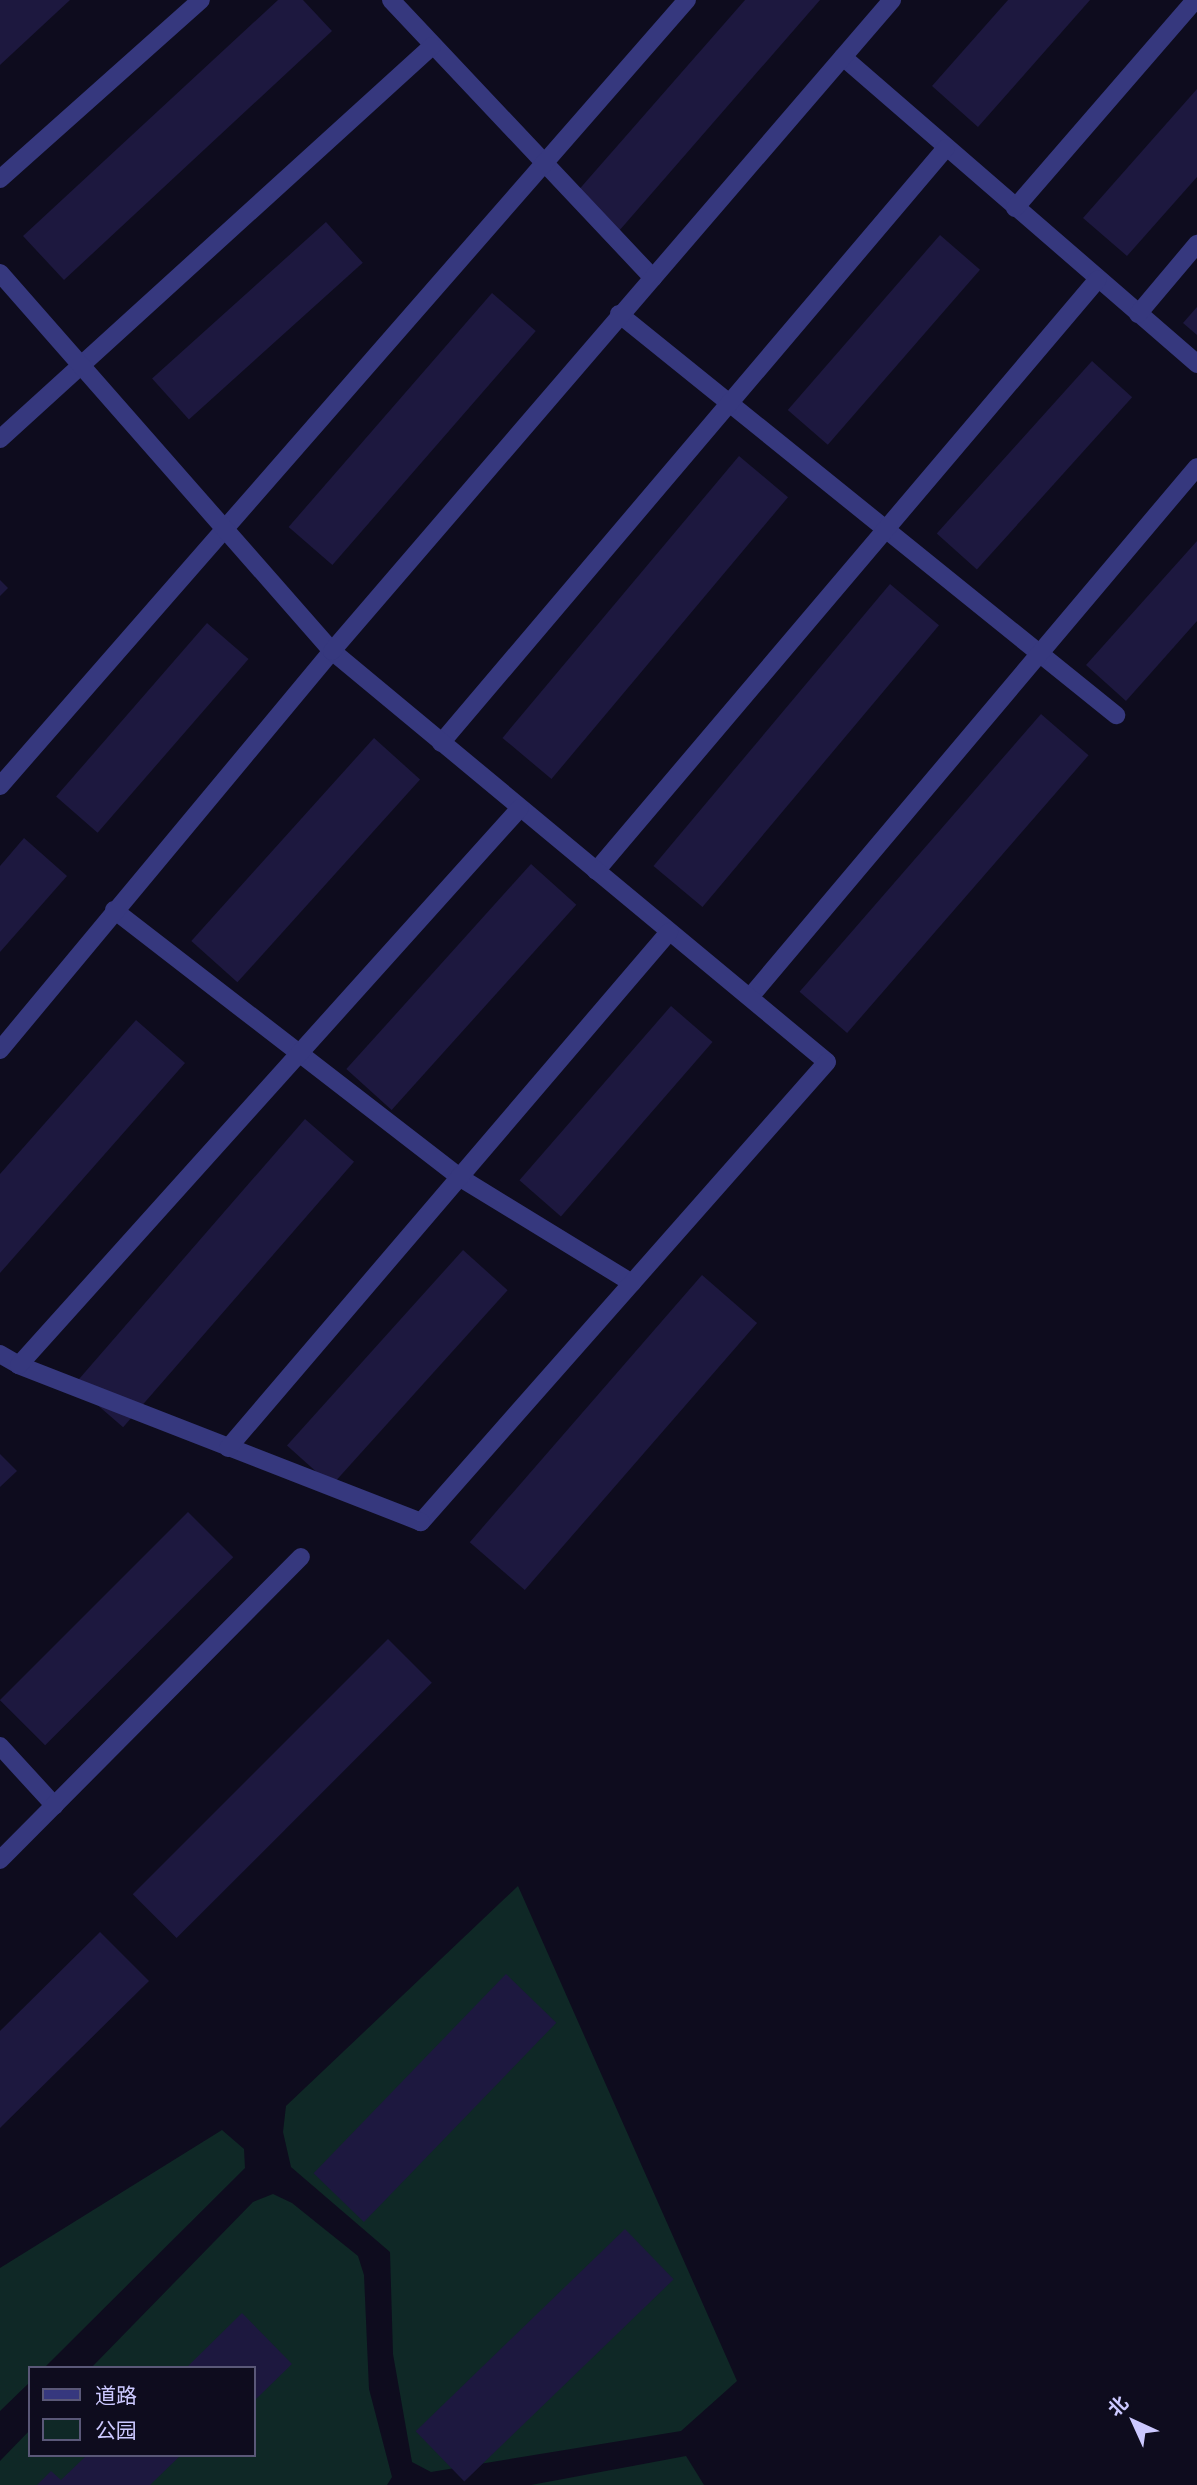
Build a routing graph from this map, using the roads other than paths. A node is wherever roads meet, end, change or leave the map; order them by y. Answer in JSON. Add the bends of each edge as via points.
{"nodes":[{"id":1,"x":201,"y":0,"type":"edge"},
{"id":2,"x":391,"y":0,"type":"edge"},
{"id":3,"x":687,"y":0,"type":"edge"},
{"id":4,"x":892,"y":0,"type":"edge"},
{"id":5,"x":1195,"y":0,"type":"edge"},
{"id":6,"x":432,"y":46,"type":"junction"},
{"id":7,"x":843,"y":57,"type":"junction"},
{"id":8,"x":946,"y":148,"type":"junction"},
{"id":9,"x":545,"y":165,"type":"junction"},
{"id":10,"x":0,"y":179,"type":"edge"},
{"id":11,"x":1015,"y":208,"type":"junction"},
{"id":12,"x":1197,"y":244,"type":"edge"},
{"id":13,"x":0,"y":273,"type":"edge"},
{"id":14,"x":653,"y":278,"type":"junction"},
{"id":15,"x":1098,"y":279,"type":"junction"},
{"id":16,"x":619,"y":314,"type":"junction"},
{"id":17,"x":1138,"y":314,"type":"junction"},
{"id":18,"x":1197,"y":364,"type":"edge"},
{"id":19,"x":81,"y":367,"type":"junction"},
{"id":20,"x":730,"y":401,"type":"junction"},
{"id":21,"x":0,"y":439,"type":"edge"},
{"id":22,"x":1197,"y":467,"type":"edge"},
{"id":23,"x":225,"y":527,"type":"junction"},
{"id":24,"x":887,"y":528,"type":"junction"},
{"id":25,"x":332,"y":651,"type":"junction"},
{"id":26,"x":1040,"y":653,"type":"junction"},
{"id":27,"x":1116,"y":715,"type":"dead end"},
{"id":28,"x":441,"y":743,"type":"junction"},
{"id":29,"x":0,"y":786,"type":"edge"},
{"id":30,"x":520,"y":808,"type":"junction"},
{"id":31,"x":596,"y":871,"type":"junction"},
{"id":32,"x":114,"y":910,"type":"junction"},
{"id":33,"x":669,"y":932,"type":"junction"},
{"id":34,"x":750,"y":997,"type":"junction"},
{"id":35,"x":0,"y":1050,"type":"edge"},
{"id":36,"x":300,"y":1058,"type":"junction"},
{"id":37,"x":460,"y":1177,"type":"junction"},
{"id":38,"x":632,"y":1283,"type":"junction"},
{"id":39,"x":0,"y":1354,"type":"edge"},
{"id":40,"x":19,"y":1365,"type":"junction"},
{"id":41,"x":228,"y":1448,"type":"junction"},
{"id":42,"x":301,"y":1557,"type":"dead end"},
{"id":43,"x":0,"y":1746,"type":"edge"},
{"id":44,"x":55,"y":1806,"type":"junction"},
{"id":45,"x":0,"y":1860,"type":"edge"}],
"edges":[{"from":1,"to":10,"type":"street"},
{"from":2,"to":6,"type":"street"},
{"from":3,"to":9,"type":"street"},
{"from":4,"to":7,"type":"street"},
{"from":5,"to":11,"type":"street"},
{"from":6,"to":9,"type":"street"},
{"from":6,"to":19,"type":"street"},
{"from":7,"to":8,"type":"street"},
{"from":7,"to":14,"type":"street"},
{"from":8,"to":11,"type":"street"},
{"from":8,"to":20,"type":"street"},
{"from":9,"to":14,"type":"street"},
{"from":9,"to":23,"type":"street"},
{"from":11,"to":15,"type":"street"},
{"from":12,"to":17,"type":"street"},
{"from":13,"to":19,"type":"street"},
{"from":14,"to":16,"type":"street"},
{"from":15,"to":17,"type":"street"},
{"from":15,"to":24,"type":"street"},
{"from":16,"to":20,"type":"street"},
{"from":16,"to":25,"type":"street"},
{"from":17,"to":18,"type":"street"},
{"from":19,"to":21,"type":"street"},
{"from":19,"to":23,"type":"street"},
{"from":20,"to":24,"type":"street"},
{"from":20,"to":28,"type":"street"},
{"from":22,"to":26,"type":"street"},
{"from":23,"to":25,"type":"street"},
{"from":23,"to":29,"type":"street"},
{"from":24,"to":26,"type":"street"},
{"from":24,"to":31,"type":"street"},
{"from":25,"to":28,"type":"street"},
{"from":25,"to":32,"type":"street"},
{"from":26,"to":27,"type":"street"},
{"from":26,"to":34,"type":"street"},
{"from":28,"to":30,"type":"street"},
{"from":30,"to":31,"type":"street"},
{"from":30,"to":36,"type":"street"},
{"from":31,"to":33,"type":"street"},
{"from":32,"to":35,"type":"street"},
{"from":32,"to":36,"type":"street"},
{"from":33,"to":34,"type":"street"},
{"from":33,"to":37,"type":"street"},
{"from":34,"to":38,"type":"street","via":[[827,1062]]},
{"from":36,"to":37,"type":"street"},
{"from":36,"to":40,"type":"street"},
{"from":37,"to":38,"type":"street"},
{"from":37,"to":41,"type":"street"},
{"from":38,"to":41,"type":"street","via":[[421,1522]]},
{"from":39,"to":40,"type":"street"},
{"from":40,"to":41,"type":"street"},
{"from":42,"to":44,"type":"street"},
{"from":43,"to":44,"type":"street"},
{"from":44,"to":45,"type":"street"}]}
